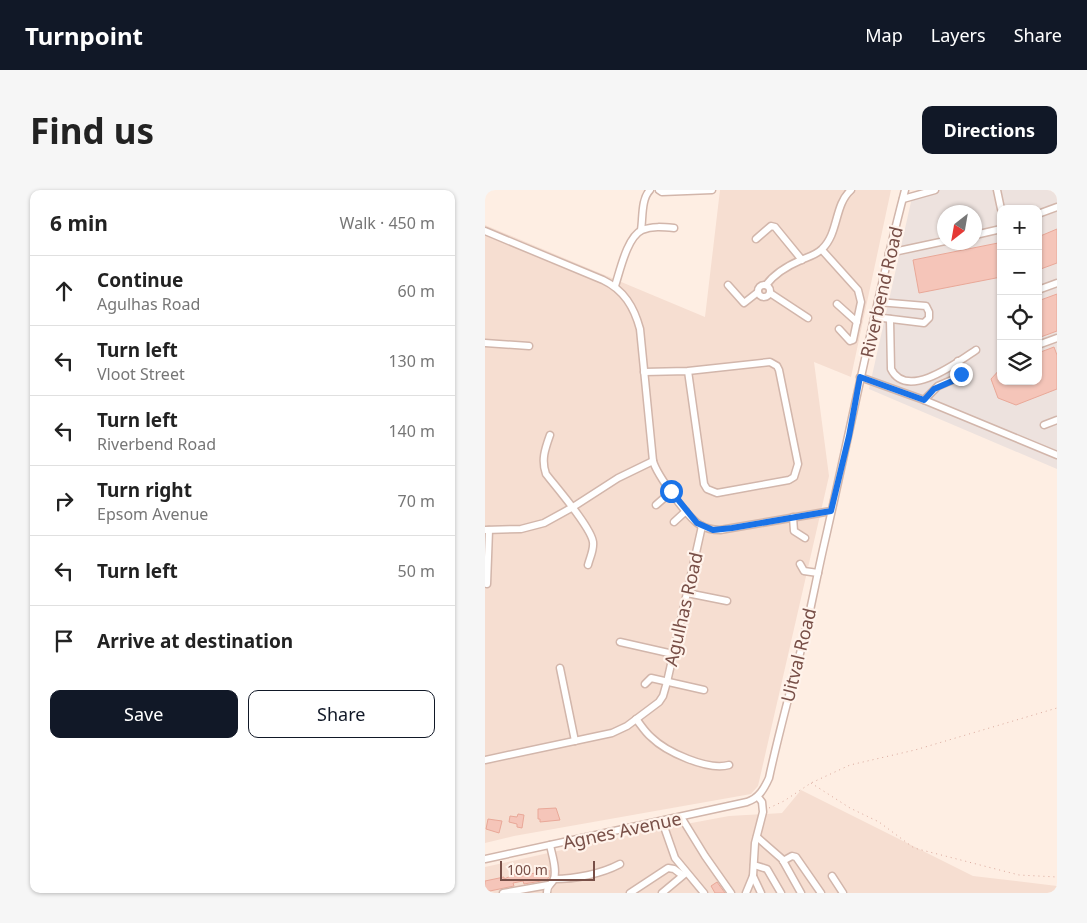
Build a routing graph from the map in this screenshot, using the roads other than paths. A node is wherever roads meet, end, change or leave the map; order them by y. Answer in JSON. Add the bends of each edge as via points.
{"nodes":[{"id":1,"x":649,"y":190,"type":"edge"},
{"id":2,"x":659,"y":190,"type":"edge"},
{"id":3,"x":712,"y":190,"type":"edge"},
{"id":4,"x":851,"y":190,"type":"edge"},
{"id":5,"x":903,"y":190,"type":"edge"},
{"id":6,"x":935,"y":190,"type":"edge"},
{"id":7,"x":997,"y":190,"type":"edge"},
{"id":8,"x":903,"y":199,"type":"junction"},
{"id":9,"x":1000,"y":205,"type":"edge"},
{"id":10,"x":1057,"y":206,"type":"edge"},
{"id":11,"x":1042,"y":212,"type":"edge"},
{"id":12,"x":674,"y":228,"type":"dead end"},
{"id":13,"x":641,"y":230,"type":"junction"},
{"id":14,"x":997,"y":230,"type":"edge"},
{"id":15,"x":485,"y":231,"type":"edge"},
{"id":16,"x":982,"y":233,"type":"edge"},
{"id":17,"x":756,"y":239,"type":"dead end"},
{"id":18,"x":937,"y":243,"type":"edge"},
{"id":19,"x":822,"y":250,"type":"junction"},
{"id":20,"x":889,"y":253,"type":"junction"},
{"id":21,"x":802,"y":260,"type":"junction"},
{"id":22,"x":1057,"y":282,"type":"edge"},
{"id":23,"x":728,"y":285,"type":"dead end"},
{"id":24,"x":766,"y":285,"type":"junction"},
{"id":25,"x":615,"y":286,"type":"junction"},
{"id":26,"x":1042,"y":288,"type":"edge"},
{"id":27,"x":758,"y":292,"type":"junction"},
{"id":28,"x":771,"y":293,"type":"junction"},
{"id":29,"x":878,"y":302,"type":"junction"},
{"id":30,"x":837,"y":304,"type":"dead end"},
{"id":31,"x":875,"y":317,"type":"junction"},
{"id":32,"x":808,"y":318,"type":"dead end"},
{"id":33,"x":890,"y":319,"type":"junction"},
{"id":34,"x":857,"y":322,"type":"junction"},
{"id":35,"x":839,"y":329,"type":"dead end"},
{"id":36,"x":1057,"y":338,"type":"edge"},
{"id":37,"x":485,"y":343,"type":"edge"},
{"id":38,"x":1042,"y":344,"type":"edge"},
{"id":39,"x":529,"y":346,"type":"dead end"},
{"id":40,"x":976,"y":350,"type":"dead end"},
{"id":41,"x":958,"y":361,"type":"junction"},
{"id":42,"x":644,"y":372,"type":"junction"},
{"id":43,"x":688,"y":372,"type":"junction"},
{"id":44,"x":860,"y":377,"type":"junction"},
{"id":45,"x":924,"y":400,"type":"junction"},
{"id":46,"x":1057,"y":420,"type":"edge"},
{"id":47,"x":1045,"y":425,"type":"dead end"},
{"id":48,"x":550,"y":436,"type":"dead end"},
{"id":49,"x":1057,"y":455,"type":"edge"},
{"id":50,"x":653,"y":462,"type":"junction"},
{"id":51,"x":671,"y":491,"type":"junction"},
{"id":52,"x":656,"y":505,"type":"dead end"},
{"id":53,"x":573,"y":507,"type":"junction"},
{"id":54,"x":686,"y":511,"type":"junction"},
{"id":55,"x":831,"y":511,"type":"junction"},
{"id":56,"x":793,"y":517,"type":"junction"},
{"id":57,"x":673,"y":522,"type":"dead end"},
{"id":58,"x":702,"y":526,"type":"junction"},
{"id":59,"x":487,"y":530,"type":"edge"},
{"id":60,"x":805,"y":538,"type":"dead end"},
{"id":61,"x":800,"y":564,"type":"dead end"},
{"id":62,"x":588,"y":565,"type":"dead end"},
{"id":63,"x":818,"y":573,"type":"junction"},
{"id":64,"x":487,"y":584,"type":"dead end"},
{"id":65,"x":687,"y":593,"type":"junction"},
{"id":66,"x":727,"y":600,"type":"dead end"},
{"id":67,"x":620,"y":642,"type":"dead end"},
{"id":68,"x":673,"y":654,"type":"junction"},
{"id":69,"x":559,"y":668,"type":"dead end"},
{"id":70,"x":667,"y":682,"type":"junction"},
{"id":71,"x":645,"y":684,"type":"dead end"},
{"id":72,"x":704,"y":690,"type":"dead end"},
{"id":73,"x":636,"y":719,"type":"junction"},
{"id":74,"x":575,"y":741,"type":"junction"},
{"id":75,"x":485,"y":760,"type":"edge"},
{"id":76,"x":729,"y":765,"type":"dead end"},
{"id":77,"x":758,"y":797,"type":"junction"},
{"id":78,"x":681,"y":817,"type":"junction"},
{"id":79,"x":662,"y":821,"type":"junction"},
{"id":80,"x":757,"y":837,"type":"junction"},
{"id":81,"x":549,"y":845,"type":"junction"},
{"id":82,"x":485,"y":859,"type":"edge"},
{"id":83,"x":783,"y":861,"type":"junction"},
{"id":84,"x":620,"y":864,"type":"dead end"},
{"id":85,"x":754,"y":865,"type":"junction"},
{"id":86,"x":684,"y":874,"type":"junction"},
{"id":87,"x":753,"y":876,"type":"junction"},
{"id":88,"x":832,"y":876,"type":"dead end"},
{"id":89,"x":554,"y":879,"type":"junction"},
{"id":90,"x":548,"y":885,"type":"junction"},
{"id":91,"x":699,"y":892,"type":"edge"},
{"id":92,"x":503,"y":893,"type":"edge"},
{"id":93,"x":547,"y":893,"type":"edge"},
{"id":94,"x":630,"y":893,"type":"edge"},
{"id":95,"x":662,"y":893,"type":"edge"},
{"id":96,"x":731,"y":893,"type":"edge"},
{"id":97,"x":746,"y":893,"type":"edge"},
{"id":98,"x":761,"y":893,"type":"edge"},
{"id":99,"x":781,"y":893,"type":"edge"},
{"id":100,"x":801,"y":893,"type":"edge"},
{"id":101,"x":821,"y":893,"type":"edge"},
{"id":102,"x":843,"y":893,"type":"edge"}],
"edges":[{"from":1,"to":13,"type":"street","via":[[644,200]]},
{"from":2,"to":3,"type":"street"},
{"from":4,"to":19,"type":"street","via":[[843,199],[834,231]]},
{"from":5,"to":8,"type":"street","name":"Riverbend Road"},
{"from":6,"to":8,"type":"street"},
{"from":7,"to":9,"type":"street"},
{"from":8,"to":20,"type":"street","name":"Riverbend Road"},
{"from":10,"to":11,"type":"street"},
{"from":12,"to":13,"type":"street"},
{"from":13,"to":25,"type":"street","via":[[630,243]]},
{"from":14,"to":16,"type":"street"},
{"from":15,"to":25,"type":"street"},
{"from":17,"to":21,"type":"street","via":[[771,226],[775,227]]},
{"from":18,"to":20,"type":"street"},
{"from":19,"to":21,"type":"street"},
{"from":19,"to":34,"type":"street","via":[[858,290],[861,302]]},
{"from":20,"to":29,"type":"street","name":"Riverbend Road"},
{"from":21,"to":24,"type":"street","via":[[775,275]]},
{"from":22,"to":26,"type":"street"},
{"from":23,"to":27,"type":"street","via":[[744,302]]},
{"from":24,"to":27,"type":"street","via":[[761,286]]},
{"from":24,"to":28,"type":"street"},
{"from":25,"to":42,"type":"street","via":[[637,317]]},
{"from":27,"to":28,"type":"street","via":[[763,298]]},
{"from":28,"to":32,"type":"street"},
{"from":29,"to":31,"type":"street","name":"Riverbend Road"},
{"from":29,"to":33,"type":"street","via":[[926,306],[929,312],[928,320],[923,323]]},
{"from":30,"to":34,"type":"street"},
{"from":31,"to":33,"type":"street"},
{"from":31,"to":44,"type":"street","name":"Riverbend Road"},
{"from":33,"to":41,"type":"street","via":[[891,368],[898,376],[909,381],[921,380],[939,374]]},
{"from":34,"to":35,"type":"street","via":[[854,338],[850,341]]},
{"from":36,"to":38,"type":"street"},
{"from":37,"to":39,"type":"street"},
{"from":40,"to":41,"type":"street"},
{"from":41,"to":45,"type":"street","via":[[959,377],[934,389]]},
{"from":42,"to":43,"type":"street"},
{"from":42,"to":50,"type":"street"},
{"from":43,"to":43,"type":"street","via":[[770,362],[777,366],[797,464],[794,477],[717,493],[707,489],[703,484]]},
{"from":44,"to":45,"type":"street"},
{"from":44,"to":55,"type":"street","name":"Riverbend Road"},
{"from":45,"to":49,"type":"street"},
{"from":46,"to":47,"type":"street"},
{"from":48,"to":53,"type":"street","via":[[543,468]]},
{"from":50,"to":51,"type":"street"},
{"from":50,"to":53,"type":"street","via":[[635,468]]},
{"from":51,"to":52,"type":"street"},
{"from":51,"to":54,"type":"street"},
{"from":53,"to":59,"type":"street","via":[[538,526]]},
{"from":53,"to":62,"type":"street","via":[[592,537],[593,549]]},
{"from":54,"to":57,"type":"street"},
{"from":54,"to":58,"type":"street"},
{"from":55,"to":56,"type":"street"},
{"from":55,"to":63,"type":"street","name":"Uitval Road"},
{"from":56,"to":58,"type":"street","via":[[720,530]]},
{"from":56,"to":60,"type":"street","via":[[794,531]]},
{"from":58,"to":65,"type":"street","name":"Agulhas Road"},
{"from":59,"to":64,"type":"street"},
{"from":61,"to":63,"type":"street","via":[[804,571]]},
{"from":63,"to":77,"type":"street","name":"Uitval Road","via":[[769,778]]},
{"from":65,"to":66,"type":"street"},
{"from":65,"to":68,"type":"street","name":"Agulhas Road"},
{"from":67,"to":68,"type":"street"},
{"from":68,"to":70,"type":"street","name":"Agulhas Road"},
{"from":69,"to":74,"type":"street"},
{"from":70,"to":71,"type":"street","via":[[651,678]]},
{"from":70,"to":72,"type":"street"},
{"from":70,"to":73,"type":"street","name":"Agulhas Road","via":[[659,702]]},
{"from":73,"to":74,"type":"street","name":"Agulhas Road","via":[[617,731]]},
{"from":73,"to":76,"type":"street","via":[[651,738],[670,750],[710,766]]},
{"from":74,"to":75,"type":"street","name":"Agulhas Road"},
{"from":77,"to":78,"type":"street","name":"Agnes Avenue"},
{"from":77,"to":80,"type":"street","via":[[763,812]]},
{"from":78,"to":79,"type":"street","name":"Agnes Avenue"},
{"from":78,"to":96,"type":"street"},
{"from":79,"to":81,"type":"street","name":"Agnes Avenue"},
{"from":79,"to":86,"type":"street"},
{"from":80,"to":83,"type":"street"},
{"from":80,"to":85,"type":"street"},
{"from":81,"to":82,"type":"street","name":"Agnes Avenue"},
{"from":81,"to":89,"type":"street"},
{"from":83,"to":100,"type":"street"},
{"from":83,"to":101,"type":"street","via":[[796,857]]},
{"from":84,"to":89,"type":"street","via":[[577,877]]},
{"from":85,"to":87,"type":"street"},
{"from":85,"to":99,"type":"street","via":[[767,869]]},
{"from":86,"to":91,"type":"street"},
{"from":86,"to":94,"type":"street","via":[[668,868]]},
{"from":86,"to":95,"type":"street"},
{"from":87,"to":97,"type":"street"},
{"from":87,"to":98,"type":"street"},
{"from":88,"to":102,"type":"street"},
{"from":89,"to":90,"type":"street"},
{"from":90,"to":92,"type":"street"},
{"from":90,"to":93,"type":"street"}]}
